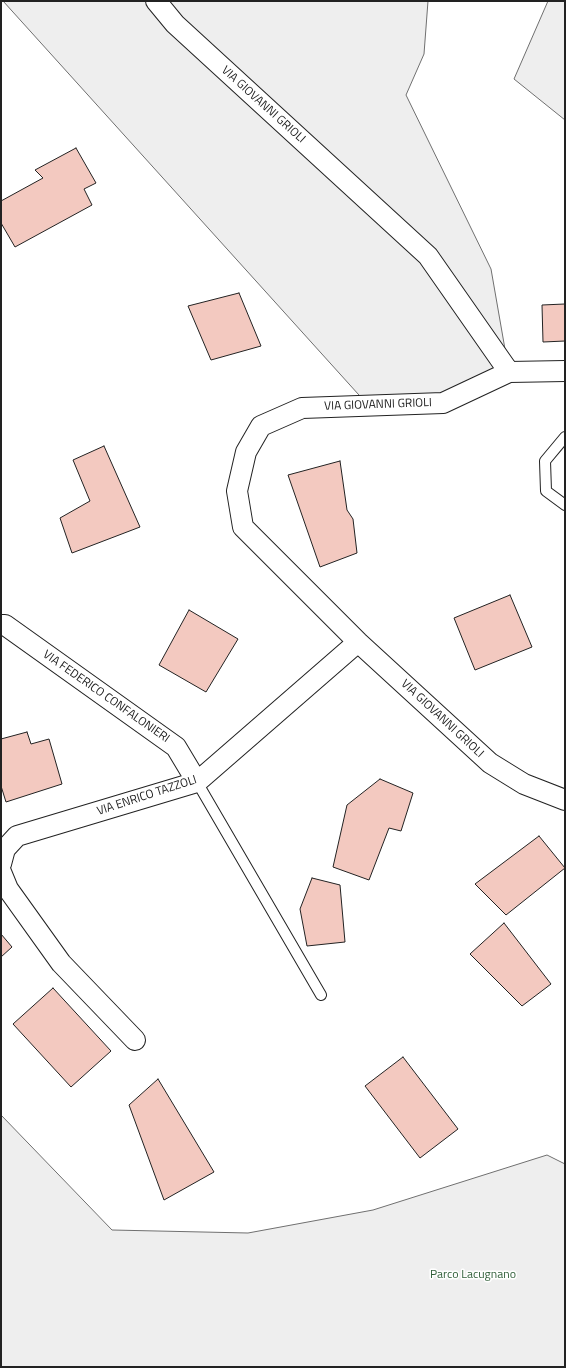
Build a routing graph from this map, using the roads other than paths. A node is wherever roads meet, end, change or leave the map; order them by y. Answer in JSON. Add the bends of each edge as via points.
{"nodes":[{"id":1,"x":156,"y":1,"type":"edge"},
{"id":2,"x":509,"y":372,"type":"junction"},
{"id":3,"x":564,"y":375,"type":"edge"},
{"id":4,"x":565,"y":437,"type":"edge"},
{"id":5,"x":565,"y":505,"type":"edge"},
{"id":6,"x":2,"y":625,"type":"edge"},
{"id":7,"x":358,"y":642,"type":"junction"},
{"id":8,"x":197,"y":782,"type":"junction"},
{"id":9,"x":565,"y":800,"type":"edge"},
{"id":10,"x":1,"y":864,"type":"edge"},
{"id":11,"x":1,"y":872,"type":"edge"},
{"id":12,"x":321,"y":996,"type":"dead end"},
{"id":13,"x":135,"y":1040,"type":"dead end"}],
"edges":[{"from":1,"to":2,"type":"street","name":"VIA GIOVANNI GRIOLI","via":[[175,24],[428,256]]},
{"from":2,"to":3,"type":"street"},
{"from":2,"to":7,"type":"street","name":"VIA GIOVANNI GRIOLI","via":[[443,403],[302,408],[261,426],[246,452],[237,491],[243,527]]},
{"from":4,"to":5,"type":"lane","via":[[545,461],[546,491]]},
{"from":6,"to":8,"type":"street","name":"VIA FEDERICO CONFALONIERI","via":[[176,747]]},
{"from":7,"to":8,"type":"street","name":"VIA ENRICO TAZZOLI"},
{"from":7,"to":9,"type":"street","name":"VIA GIOVANNI GRIOLI","via":[[490,763],[524,784]]},
{"from":8,"to":10,"type":"street","name":"VIA ENRICO TAZZOLI","via":[[17,836],[4,849]]},
{"from":8,"to":12,"type":"lane"},
{"from":11,"to":13,"type":"street","via":[[8,889],[61,963]]}]}
